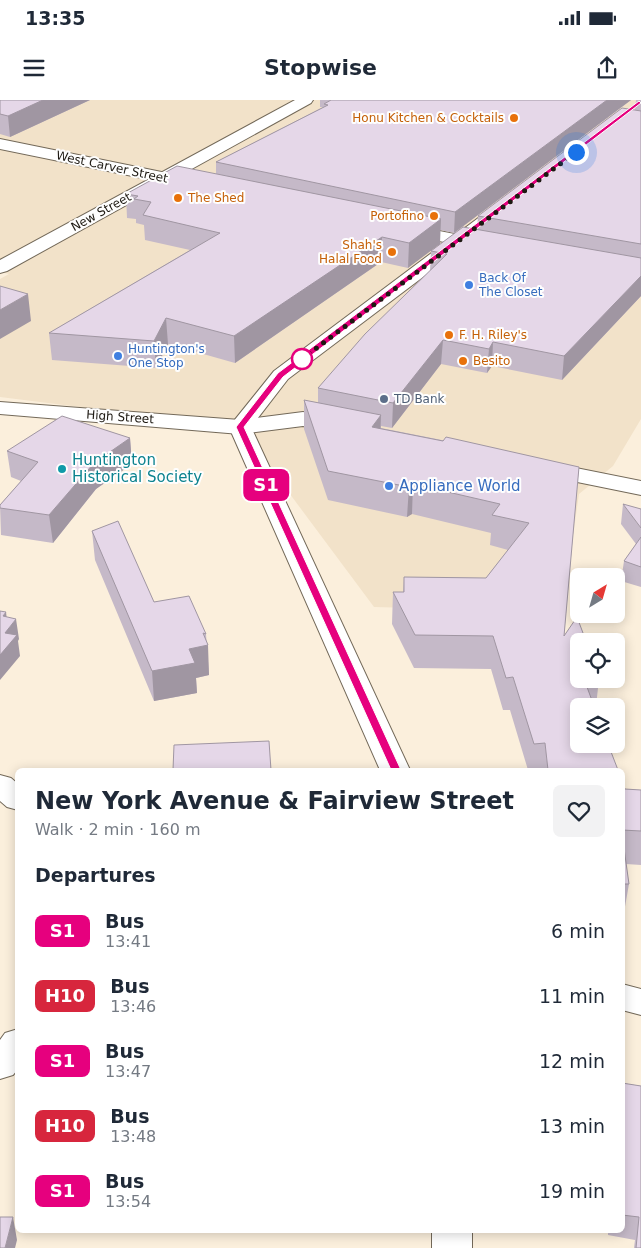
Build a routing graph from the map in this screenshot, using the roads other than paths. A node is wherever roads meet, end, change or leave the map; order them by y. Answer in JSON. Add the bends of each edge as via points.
{"nodes":[{"id":1,"x":306,"y":100,"type":"edge"},
{"id":2,"x":0,"y":144,"type":"edge"},
{"id":3,"x":164,"y":178,"type":"junction"},
{"id":4,"x":203,"y":186,"type":"edge"},
{"id":5,"x":523,"y":193,"type":"edge"},
{"id":6,"x":392,"y":226,"type":"edge"},
{"id":7,"x":459,"y":241,"type":"junction"},
{"id":8,"x":498,"y":248,"type":"edge"},
{"id":9,"x":0,"y":267,"type":"edge"},
{"id":10,"x":0,"y":408,"type":"edge"},
{"id":11,"x":240,"y":427,"type":"junction"},
{"id":12,"x":364,"y":431,"type":"edge"},
{"id":13,"x":519,"y":463,"type":"edge"},
{"id":14,"x":641,"y":488,"type":"edge"},
{"id":15,"x":394,"y":768,"type":"edge"},
{"id":16,"x":0,"y":785,"type":"edge"},
{"id":17,"x":15,"y":798,"type":"edge"},
{"id":18,"x":625,"y":997,"type":"edge"},
{"id":19,"x":641,"y":1002,"type":"edge"},
{"id":20,"x":15,"y":1047,"type":"edge"},
{"id":21,"x":0,"y":1065,"type":"edge"},
{"id":22,"x":452,"y":1233,"type":"edge"},
{"id":23,"x":452,"y":1248,"type":"edge"}],
"edges":[{"from":1,"to":3,"type":"street","name":"New Street"},
{"from":2,"to":3,"type":"street","name":"West Carver Street"},
{"from":3,"to":4,"type":"street","name":"West Carver Street"},
{"from":3,"to":9,"type":"street","name":"New Street"},
{"from":5,"to":7,"type":"street"},
{"from":6,"to":7,"type":"street"},
{"from":7,"to":8,"type":"street"},
{"from":7,"to":11,"type":"street","via":[[281,375]]},
{"from":10,"to":11,"type":"street","name":"High Street"},
{"from":11,"to":12,"type":"street","name":"High Street","via":[[303,419]]},
{"from":11,"to":15,"type":"street"},
{"from":13,"to":14,"type":"street"},
{"from":16,"to":17,"type":"street"},
{"from":18,"to":19,"type":"street"},
{"from":20,"to":21,"type":"street"},
{"from":22,"to":23,"type":"street"}]}
